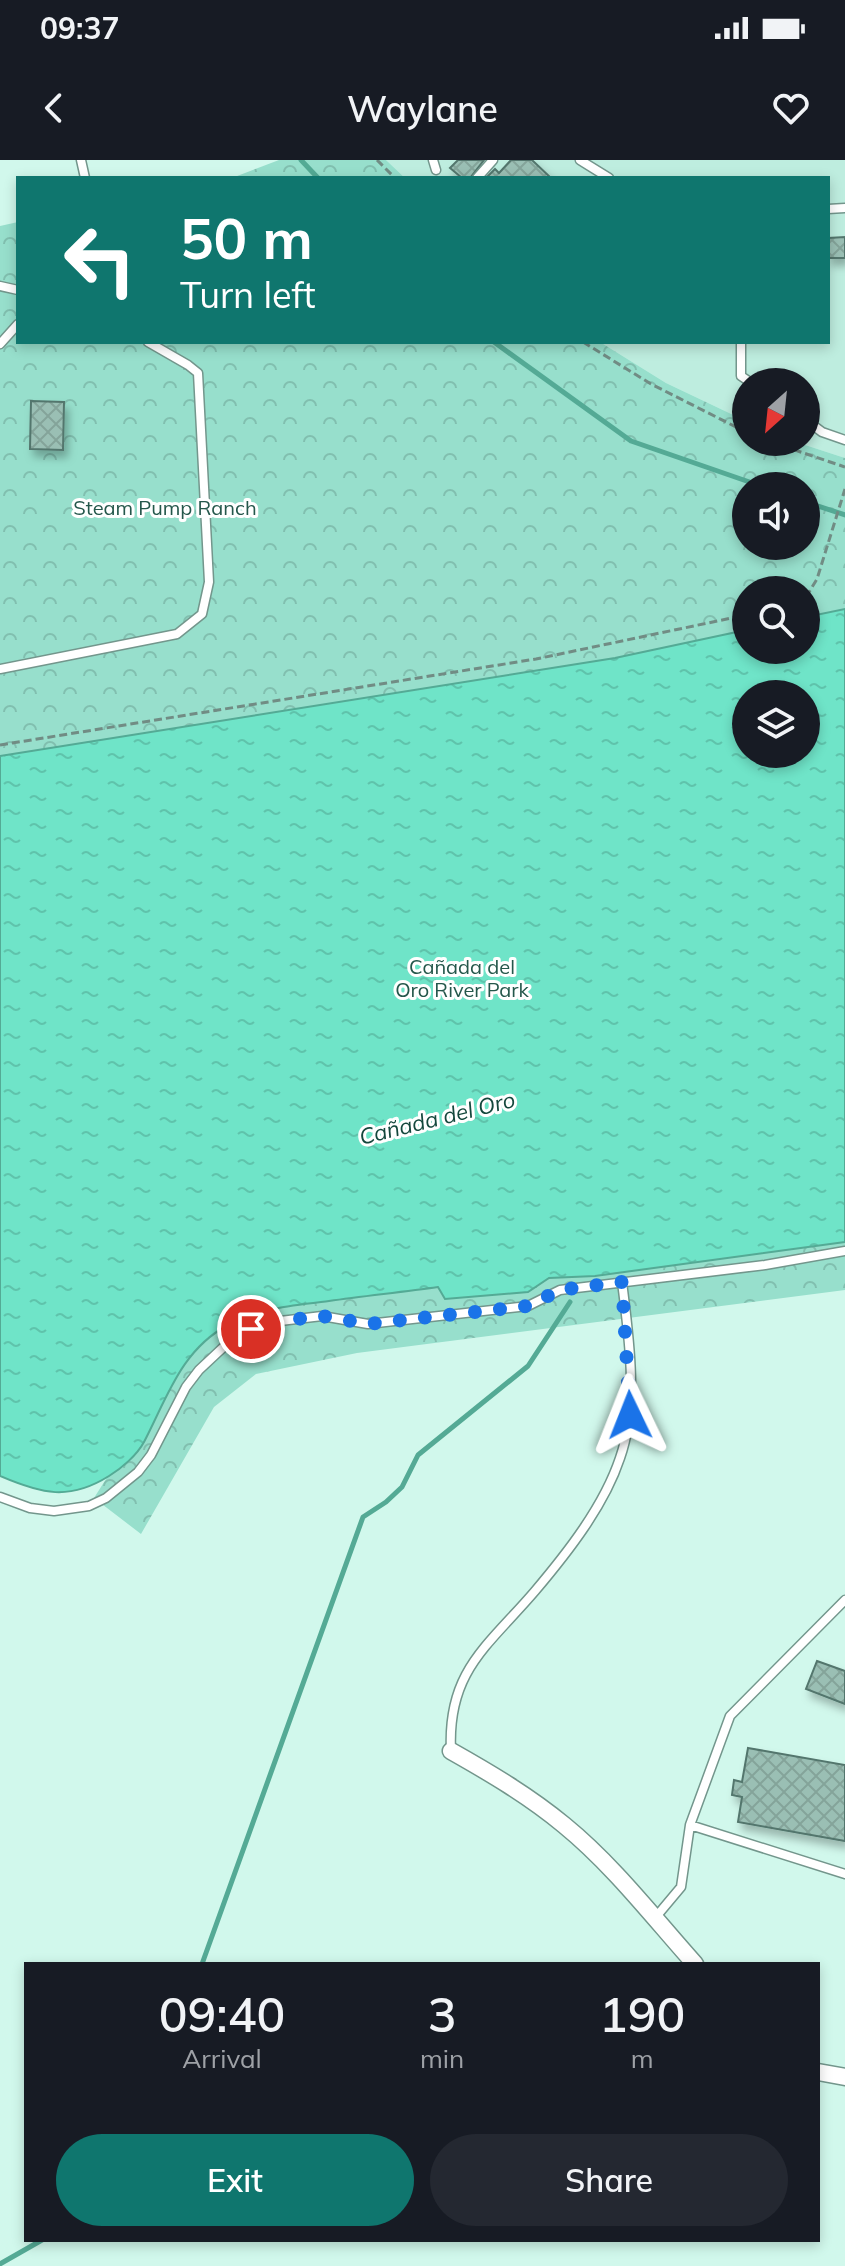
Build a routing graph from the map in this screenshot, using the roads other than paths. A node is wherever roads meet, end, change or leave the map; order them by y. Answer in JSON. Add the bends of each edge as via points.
{"nodes":[{"id":1,"x":433,"y":160,"type":"edge"},
{"id":2,"x":493,"y":160,"type":"edge"},
{"id":3,"x":580,"y":160,"type":"edge"},
{"id":4,"x":436,"y":170,"type":"dead end"},
{"id":5,"x":479,"y":176,"type":"edge"},
{"id":6,"x":606,"y":176,"type":"edge"},
{"id":7,"x":16,"y":326,"type":"edge"},
{"id":8,"x":0,"y":344,"type":"edge"},
{"id":9,"x":151,"y":344,"type":"edge"},
{"id":10,"x":741,"y":344,"type":"edge"},
{"id":11,"x":741,"y":368,"type":"edge"},
{"id":12,"x":820,"y":430,"type":"edge"},
{"id":13,"x":845,"y":440,"type":"edge"},
{"id":14,"x":0,"y":669,"type":"edge"},
{"id":15,"x":845,"y":1251,"type":"edge"},
{"id":16,"x":622,"y":1282,"type":"junction"},
{"id":17,"x":0,"y":1497,"type":"edge"},
{"id":18,"x":845,"y":1600,"type":"edge"},
{"id":19,"x":451,"y":1751,"type":"joint"},
{"id":20,"x":690,"y":1825,"type":"junction"},
{"id":21,"x":845,"y":1874,"type":"edge"},
{"id":22,"x":655,"y":1918,"type":"junction"},
{"id":23,"x":693,"y":1962,"type":"edge"},
{"id":24,"x":820,"y":2072,"type":"edge"},
{"id":25,"x":845,"y":2077,"type":"edge"}],
"edges":[{"from":1,"to":4,"type":"lane"},
{"from":2,"to":5,"type":"lane"},
{"from":3,"to":6,"type":"lane"},
{"from":7,"to":8,"type":"lane"},
{"from":9,"to":14,"type":"lane","via":[[198,373],[209,582],[202,614],[177,634]]},
{"from":10,"to":11,"type":"lane"},
{"from":12,"to":13,"type":"lane"},
{"from":15,"to":16,"type":"lane"},
{"from":16,"to":17,"type":"lane","via":[[560,1290],[528,1306],[368,1324],[322,1316],[251,1329],[199,1370],[151,1455],[106,1498],[54,1511]]},
{"from":16,"to":19,"type":"lane","via":[[630,1415],[620,1458],[596,1509],[537,1589],[472,1661],[457,1692]]},
{"from":18,"to":20,"type":"lane","via":[[730,1716]]},
{"from":19,"to":22,"type":"street","via":[[566,1827]]},
{"from":20,"to":21,"type":"lane"},
{"from":20,"to":22,"type":"lane","via":[[681,1887]]},
{"from":22,"to":23,"type":"street"},
{"from":24,"to":25,"type":"street"}]}
